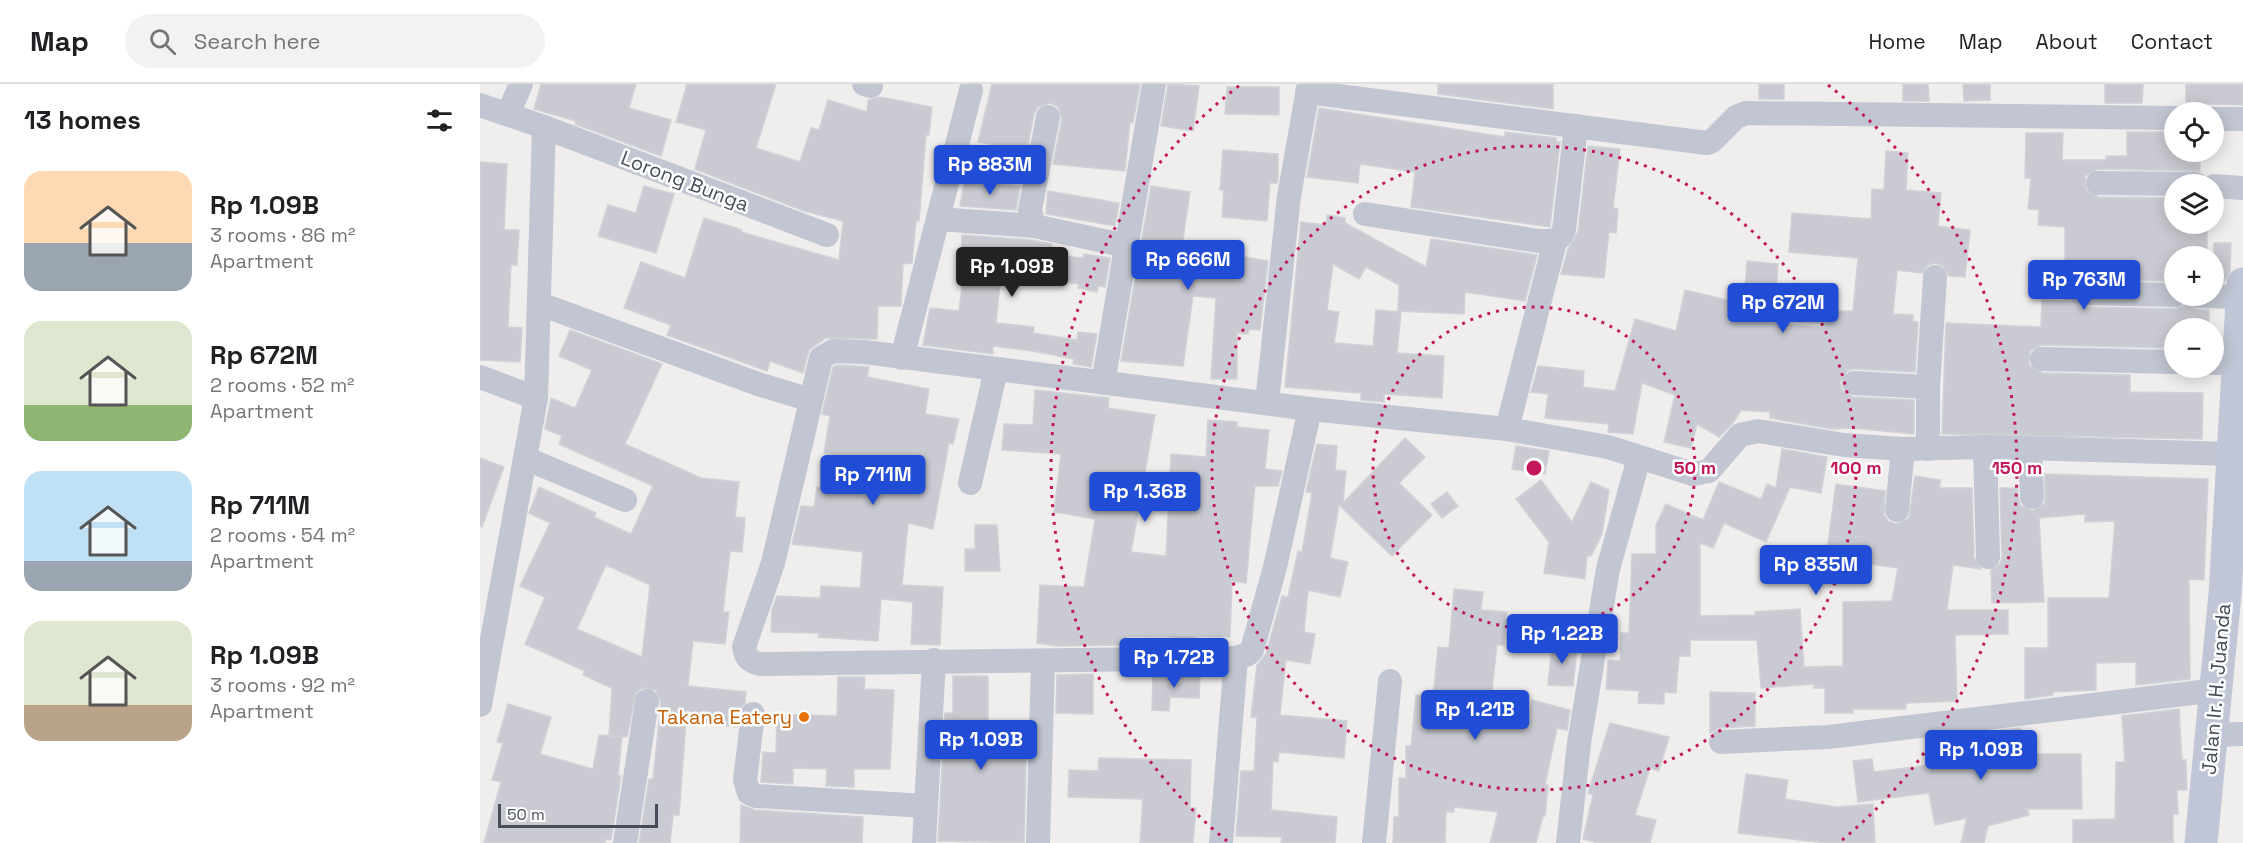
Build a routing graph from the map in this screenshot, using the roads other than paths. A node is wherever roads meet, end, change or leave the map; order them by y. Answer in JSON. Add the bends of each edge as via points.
{"nodes":[{"id":1,"x":521,"y":84,"type":"edge"},
{"id":2,"x":1154,"y":84,"type":"edge"},
{"id":3,"x":1308,"y":88,"type":"edge"},
{"id":4,"x":971,"y":90,"type":"dead end"},
{"id":5,"x":480,"y":105,"type":"edge"},
{"id":6,"x":508,"y":114,"type":"junction"},
{"id":7,"x":1048,"y":117,"type":"dead end"},
{"id":8,"x":2164,"y":118,"type":"edge"},
{"id":9,"x":2224,"y":119,"type":"edge"},
{"id":10,"x":2243,"y":119,"type":"edge"},
{"id":11,"x":1575,"y":126,"type":"junction"},
{"id":12,"x":544,"y":127,"type":"junction"},
{"id":13,"x":2164,"y":182,"type":"edge"},
{"id":14,"x":2098,"y":183,"type":"dead end"},
{"id":15,"x":2224,"y":187,"type":"edge"},
{"id":16,"x":2243,"y":188,"type":"edge"},
{"id":17,"x":1365,"y":214,"type":"dead end"},
{"id":18,"x":938,"y":219,"type":"junction"},
{"id":19,"x":1034,"y":226,"type":"junction"},
{"id":20,"x":827,"y":235,"type":"dead end"},
{"id":21,"x":1555,"y":241,"type":"junction"},
{"id":22,"x":1127,"y":246,"type":"junction"},
{"id":23,"x":1935,"y":277,"type":"dead end"},
{"id":24,"x":2242,"y":290,"type":"edge"},
{"id":25,"x":2080,"y":293,"type":"dead end"},
{"id":26,"x":2224,"y":293,"type":"edge"},
{"id":27,"x":2164,"y":295,"type":"edge"},
{"id":28,"x":540,"y":304,"type":"junction"},
{"id":29,"x":2234,"y":352,"type":"edge"},
{"id":30,"x":902,"y":358,"type":"junction"},
{"id":31,"x":2042,"y":360,"type":"dead end"},
{"id":32,"x":2164,"y":362,"type":"edge"},
{"id":33,"x":996,"y":370,"type":"junction"},
{"id":34,"x":480,"y":377,"type":"edge"},
{"id":35,"x":1103,"y":383,"type":"junction"},
{"id":36,"x":1854,"y":383,"type":"dead end"},
{"id":37,"x":1928,"y":387,"type":"junction"},
{"id":38,"x":536,"y":398,"type":"junction"},
{"id":39,"x":811,"y":400,"type":"junction"},
{"id":40,"x":1267,"y":403,"type":"junction"},
{"id":41,"x":1310,"y":409,"type":"junction"},
{"id":42,"x":1507,"y":429,"type":"junction"},
{"id":43,"x":2237,"y":434,"type":"edge"},
{"id":44,"x":1985,"y":447,"type":"junction"},
{"id":45,"x":2030,"y":448,"type":"junction"},
{"id":46,"x":1903,"y":450,"type":"junction"},
{"id":47,"x":1928,"y":450,"type":"junction"},
{"id":48,"x":1639,"y":458,"type":"junction"},
{"id":49,"x":527,"y":459,"type":"junction"},
{"id":50,"x":970,"y":483,"type":"dead end"},
{"id":51,"x":2032,"y":497,"type":"dead end"},
{"id":52,"x":625,"y":500,"type":"dead end"},
{"id":53,"x":1897,"y":510,"type":"dead end"},
{"id":54,"x":1988,"y":556,"type":"dead end"},
{"id":55,"x":2234,"y":592,"type":"edge"},
{"id":56,"x":1236,"y":658,"type":"junction"},
{"id":57,"x":934,"y":660,"type":"junction"},
{"id":58,"x":1042,"y":661,"type":"junction"},
{"id":59,"x":1390,"y":681,"type":"dead end"},
{"id":60,"x":2217,"y":690,"type":"junction"},
{"id":61,"x":647,"y":701,"type":"dead end"},
{"id":62,"x":480,"y":705,"type":"edge"},
{"id":63,"x":753,"y":714,"type":"dead end"},
{"id":64,"x":2228,"y":734,"type":"edge"},
{"id":65,"x":1721,"y":741,"type":"dead end"},
{"id":66,"x":926,"y":806,"type":"junction"},
{"id":67,"x":625,"y":843,"type":"edge"},
{"id":68,"x":924,"y":843,"type":"edge"},
{"id":69,"x":1038,"y":843,"type":"edge"},
{"id":70,"x":1221,"y":843,"type":"edge"},
{"id":71,"x":1374,"y":843,"type":"edge"},
{"id":72,"x":1568,"y":843,"type":"edge"},
{"id":73,"x":2201,"y":843,"type":"edge"}],
"edges":[{"from":1,"to":6,"type":"street"},
{"from":2,"to":22,"type":"street"},
{"from":3,"to":11,"type":"street"},
{"from":3,"to":40,"type":"street","via":[[1289,196]]},
{"from":4,"to":18,"type":"street"},
{"from":5,"to":6,"type":"street","name":"Lorong Bunga"},
{"from":6,"to":12,"type":"street","name":"Lorong Bunga"},
{"from":7,"to":19,"type":"street","via":[[1030,210]]},
{"from":8,"to":11,"type":"street","via":[[1746,113],[1707,143]]},
{"from":9,"to":10,"type":"street"},
{"from":11,"to":21,"type":"street","via":[[1564,230]]},
{"from":12,"to":20,"type":"street","name":"Lorong Bunga"},
{"from":12,"to":28,"type":"street"},
{"from":13,"to":14,"type":"street"},
{"from":15,"to":16,"type":"street"},
{"from":17,"to":21,"type":"street"},
{"from":18,"to":19,"type":"street"},
{"from":18,"to":30,"type":"street"},
{"from":19,"to":22,"type":"street"},
{"from":21,"to":42,"type":"street"},
{"from":22,"to":35,"type":"street"},
{"from":23,"to":37,"type":"street"},
{"from":24,"to":26,"type":"street"},
{"from":24,"to":29,"type":"main road","name":"Jalan Ir. H. Juanda"},
{"from":25,"to":27,"type":"street"},
{"from":28,"to":38,"type":"street"},
{"from":28,"to":39,"type":"street"},
{"from":29,"to":43,"type":"main road","name":"Jalan Ir. H. Juanda"},
{"from":30,"to":33,"type":"street"},
{"from":30,"to":39,"type":"street","via":[[864,352],[826,353],[821,358]]},
{"from":31,"to":32,"type":"street"},
{"from":33,"to":35,"type":"street"},
{"from":33,"to":50,"type":"street"},
{"from":34,"to":38,"type":"street"},
{"from":35,"to":40,"type":"street"},
{"from":36,"to":37,"type":"street"},
{"from":37,"to":47,"type":"street"},
{"from":38,"to":49,"type":"street"},
{"from":39,"to":57,"type":"street","via":[[773,563],[744,646],[745,653],[752,662],[760,664]]},
{"from":40,"to":41,"type":"street"},
{"from":41,"to":42,"type":"street"},
{"from":41,"to":56,"type":"street","via":[[1254,643],[1248,654]]},
{"from":42,"to":48,"type":"street","via":[[1608,447]]},
{"from":43,"to":45,"type":"street"},
{"from":43,"to":55,"type":"main road","name":"Jalan Ir. H. Juanda"},
{"from":44,"to":45,"type":"street"},
{"from":44,"to":47,"type":"street"},
{"from":44,"to":54,"type":"street"},
{"from":45,"to":51,"type":"street"},
{"from":46,"to":47,"type":"street"},
{"from":46,"to":48,"type":"street","via":[[1758,431],[1740,435],[1709,471],[1701,474]]},
{"from":46,"to":53,"type":"street"},
{"from":48,"to":72,"type":"street","via":[[1608,569],[1579,743]]},
{"from":49,"to":52,"type":"street"},
{"from":49,"to":62,"type":"street"},
{"from":55,"to":60,"type":"main road","name":"Jalan Ir. H. Juanda"},
{"from":56,"to":58,"type":"street"},
{"from":56,"to":70,"type":"street"},
{"from":57,"to":58,"type":"street"},
{"from":57,"to":66,"type":"street"},
{"from":58,"to":69,"type":"street"},
{"from":59,"to":71,"type":"street"},
{"from":60,"to":64,"type":"main road","name":"Jalan Ir. H. Juanda"},
{"from":60,"to":65,"type":"street","via":[[1828,736]]},
{"from":61,"to":67,"type":"street"},
{"from":63,"to":66,"type":"street","via":[[746,780],[749,793]]},
{"from":64,"to":73,"type":"main road","name":"Jalan Ir. H. Juanda"},
{"from":66,"to":68,"type":"street"}]}
